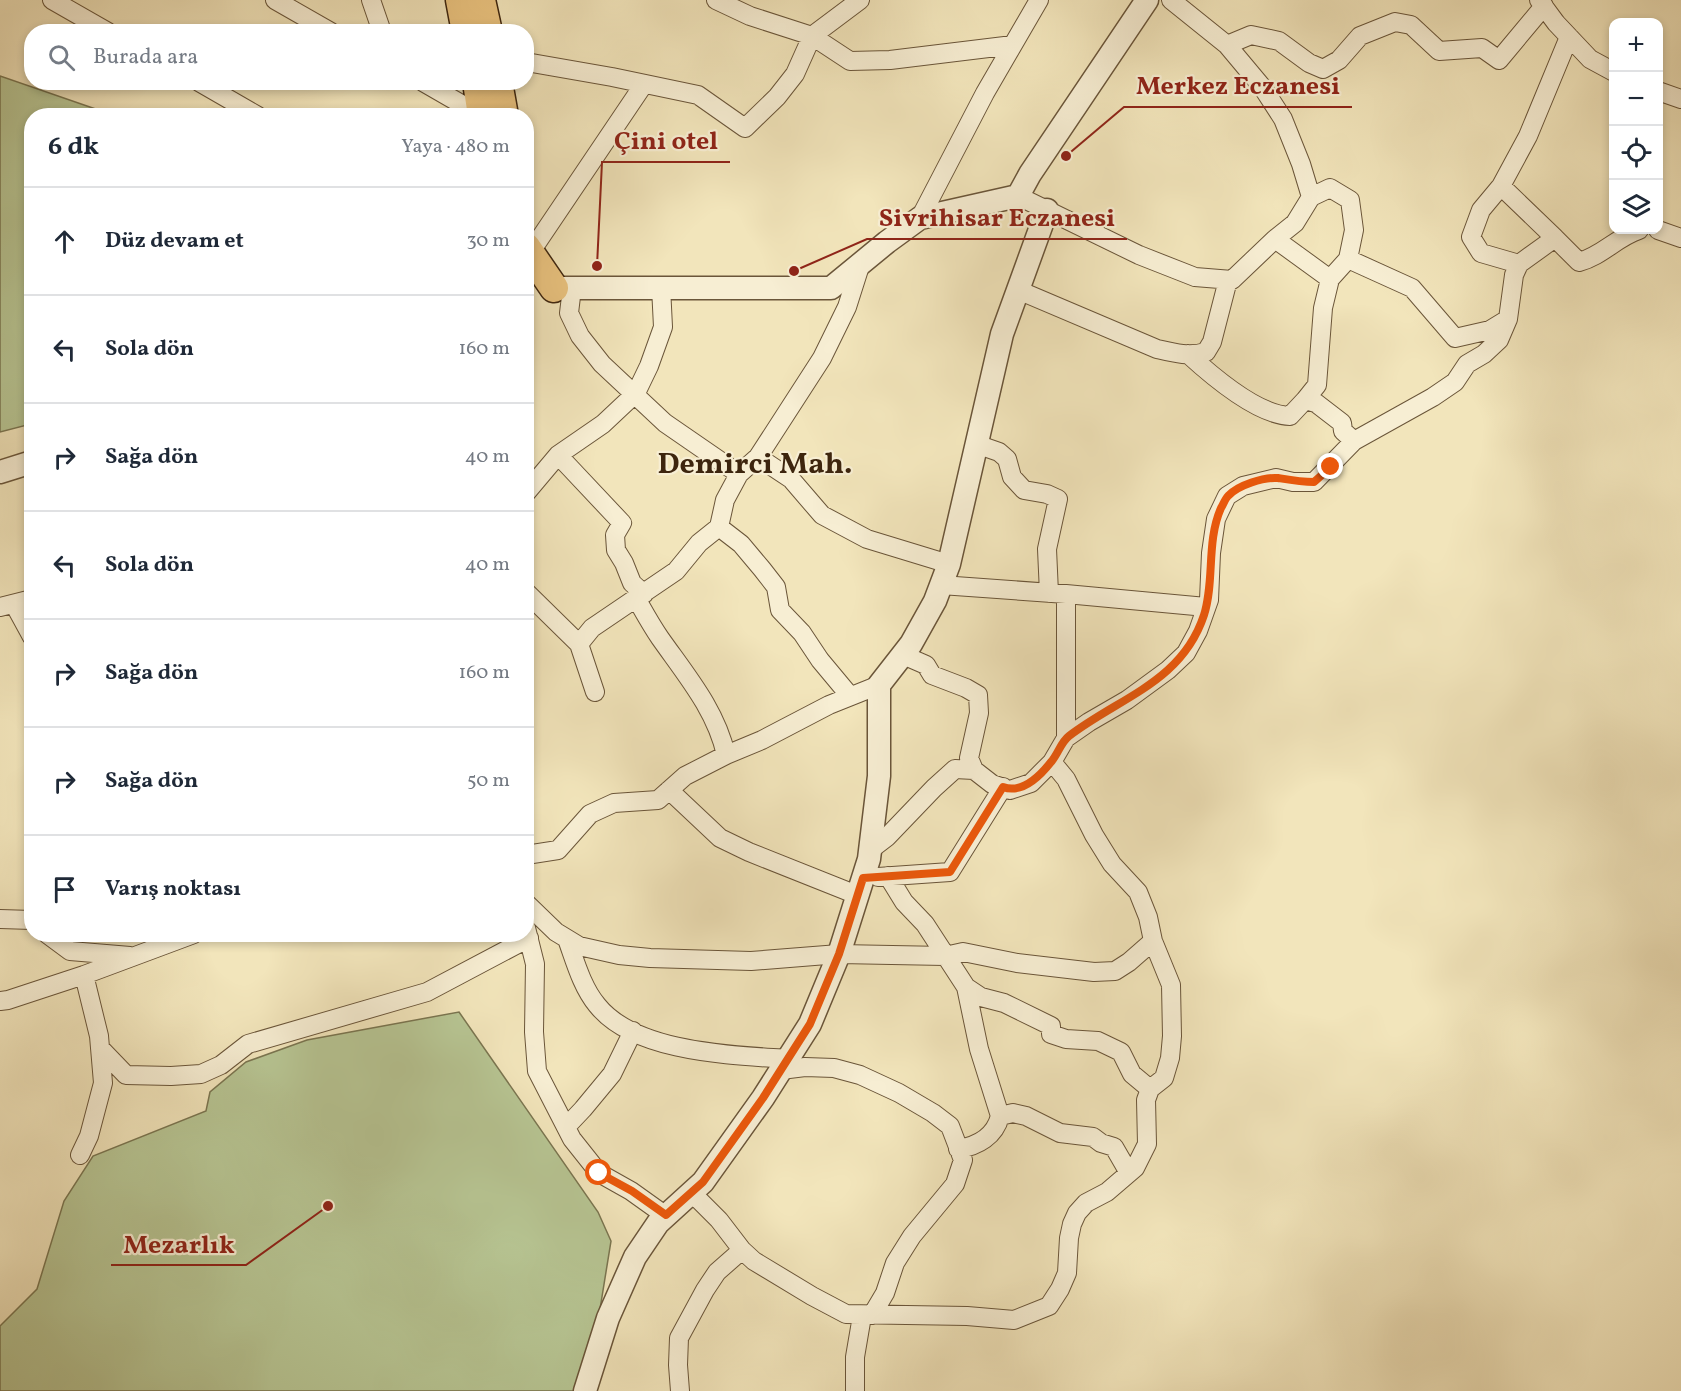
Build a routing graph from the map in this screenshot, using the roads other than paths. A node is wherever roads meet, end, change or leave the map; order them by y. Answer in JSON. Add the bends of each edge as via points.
{"nodes":[{"id":1,"x":52,"y":0,"type":"edge"},
{"id":2,"x":275,"y":0,"type":"edge"},
{"id":3,"x":371,"y":0,"type":"edge"},
{"id":4,"x":460,"y":0,"type":"edge"},
{"id":5,"x":481,"y":0,"type":"edge"},
{"id":6,"x":716,"y":0,"type":"edge"},
{"id":7,"x":1039,"y":0,"type":"edge"},
{"id":8,"x":1172,"y":0,"type":"edge"},
{"id":9,"x":855,"y":1,"type":"edge"},
{"id":10,"x":1541,"y":2,"type":"edge"},
{"id":11,"x":1139,"y":3,"type":"edge"},
{"id":12,"x":94,"y":24,"type":"edge"},
{"id":13,"x":317,"y":24,"type":"edge"},
{"id":14,"x":379,"y":24,"type":"edge"},
{"id":15,"x":464,"y":24,"type":"edge"},
{"id":16,"x":486,"y":24,"type":"edge"},
{"id":17,"x":812,"y":36,"type":"junction"},
{"id":18,"x":1569,"y":37,"type":"junction"},
{"id":19,"x":1012,"y":45,"type":"junction"},
{"id":20,"x":1227,"y":45,"type":"junction"},
{"id":21,"x":534,"y":63,"type":"edge"},
{"id":22,"x":1609,"y":69,"type":"edge"},
{"id":23,"x":644,"y":84,"type":"junction"},
{"id":24,"x":213,"y":90,"type":"edge"},
{"id":25,"x":437,"y":90,"type":"edge"},
{"id":26,"x":478,"y":90,"type":"edge"},
{"id":27,"x":499,"y":90,"type":"edge"},
{"id":28,"x":1663,"y":92,"type":"edge"},
{"id":29,"x":1681,"y":99,"type":"edge"},
{"id":30,"x":244,"y":108,"type":"edge"},
{"id":31,"x":468,"y":108,"type":"edge"},
{"id":32,"x":481,"y":108,"type":"edge"},
{"id":33,"x":503,"y":108,"type":"edge"},
{"id":34,"x":1500,"y":186,"type":"junction"},
{"id":35,"x":1018,"y":196,"type":"junction"},
{"id":36,"x":1311,"y":197,"type":"junction"},
{"id":37,"x":1047,"y":210,"type":"junction"},
{"id":38,"x":921,"y":218,"type":"junction"},
{"id":39,"x":1663,"y":232,"type":"edge"},
{"id":40,"x":1625,"y":234,"type":"edge"},
{"id":41,"x":1555,"y":238,"type":"junction"},
{"id":42,"x":1681,"y":238,"type":"edge"},
{"id":43,"x":1275,"y":239,"type":"junction"},
{"id":44,"x":534,"y":241,"type":"edge"},
{"id":45,"x":534,"y":257,"type":"edge"},
{"id":46,"x":1348,"y":259,"type":"junction"},
{"id":47,"x":861,"y":263,"type":"junction"},
{"id":48,"x":1519,"y":264,"type":"junction"},
{"id":49,"x":1330,"y":279,"type":"junction"},
{"id":50,"x":1228,"y":280,"type":"junction"},
{"id":51,"x":534,"y":284,"type":"edge"},
{"id":52,"x":661,"y":287,"type":"junction"},
{"id":53,"x":563,"y":288,"type":"junction"},
{"id":54,"x":1018,"y":290,"type":"junction"},
{"id":55,"x":1508,"y":319,"type":"junction"},
{"id":56,"x":1188,"y":354,"type":"junction"},
{"id":57,"x":636,"y":393,"type":"junction"},
{"id":58,"x":1305,"y":400,"type":"junction"},
{"id":59,"x":1354,"y":441,"type":"junction"},
{"id":60,"x":976,"y":444,"type":"junction"},
{"id":61,"x":558,"y":455,"type":"junction"},
{"id":62,"x":758,"y":457,"type":"junction"},
{"id":63,"x":24,"y":464,"type":"edge"},
{"id":64,"x":0,"y":472,"type":"edge"},
{"id":65,"x":739,"y":474,"type":"junction"},
{"id":66,"x":534,"y":484,"type":"edge"},
{"id":67,"x":719,"y":527,"type":"junction"},
{"id":68,"x":945,"y":574,"type":"junction"},
{"id":69,"x":1058,"y":593,"type":"junction"},
{"id":70,"x":640,"y":596,"type":"junction"},
{"id":71,"x":534,"y":600,"type":"edge"},
{"id":72,"x":15,"y":603,"type":"edge"},
{"id":73,"x":1206,"y":607,"type":"junction"},
{"id":74,"x":24,"y":622,"type":"edge"},
{"id":75,"x":579,"y":644,"type":"junction"},
{"id":76,"x":903,"y":655,"type":"junction"},
{"id":77,"x":879,"y":685,"type":"junction"},
{"id":78,"x":595,"y":692,"type":"dead end"},
{"id":79,"x":850,"y":696,"type":"junction"},
{"id":80,"x":1066,"y":738,"type":"junction"},
{"id":81,"x":726,"y":754,"type":"junction"},
{"id":82,"x":1052,"y":762,"type":"junction"},
{"id":83,"x":974,"y":770,"type":"junction"},
{"id":84,"x":1003,"y":787,"type":"junction"},
{"id":85,"x":669,"y":790,"type":"junction"},
{"id":86,"x":870,"y":850,"type":"junction"},
{"id":87,"x":534,"y":854,"type":"edge"},
{"id":88,"x":888,"y":876,"type":"junction"},
{"id":89,"x":860,"y":886,"type":"junction"},
{"id":90,"x":534,"y":911,"type":"edge"},
{"id":91,"x":0,"y":920,"type":"edge"},
{"id":92,"x":24,"y":920,"type":"edge"},
{"id":93,"x":567,"y":939,"type":"junction"},
{"id":94,"x":1153,"y":941,"type":"junction"},
{"id":95,"x":58,"y":942,"type":"edge"},
{"id":96,"x":173,"y":942,"type":"edge"},
{"id":97,"x":513,"y":942,"type":"edge"},
{"id":98,"x":530,"y":942,"type":"edge"},
{"id":99,"x":839,"y":954,"type":"junction"},
{"id":100,"x":945,"y":956,"type":"junction"},
{"id":101,"x":134,"y":957,"type":"junction"},
{"id":102,"x":84,"y":975,"type":"junction"},
{"id":103,"x":966,"y":987,"type":"junction"},
{"id":104,"x":0,"y":1000,"type":"edge"},
{"id":105,"x":633,"y":1031,"type":"junction"},
{"id":106,"x":100,"y":1048,"type":"junction"},
{"id":107,"x":785,"y":1065,"type":"junction"},
{"id":108,"x":1150,"y":1089,"type":"junction"},
{"id":109,"x":1000,"y":1116,"type":"junction"},
{"id":110,"x":566,"y":1127,"type":"junction"},
{"id":111,"x":958,"y":1149,"type":"junction"},
{"id":112,"x":80,"y":1155,"type":"dead end"},
{"id":113,"x":1129,"y":1173,"type":"junction"},
{"id":114,"x":690,"y":1194,"type":"junction"},
{"id":115,"x":666,"y":1215,"type":"junction"},
{"id":116,"x":742,"y":1250,"type":"junction"},
{"id":117,"x":867,"y":1316,"type":"junction"},
{"id":118,"x":585,"y":1391,"type":"edge"},
{"id":119,"x":680,"y":1391,"type":"edge"},
{"id":120,"x":855,"y":1391,"type":"edge"}],
"edges":[{"from":1,"to":12,"type":"street"},
{"from":2,"to":13,"type":"street"},
{"from":3,"to":14,"type":"street"},
{"from":4,"to":15,"type":"main road"},
{"from":5,"to":16,"type":"main road"},
{"from":6,"to":17,"type":"street","via":[[750,16]]},
{"from":7,"to":19,"type":"street"},
{"from":8,"to":20,"type":"street"},
{"from":9,"to":17,"type":"street"},
{"from":10,"to":18,"type":"street"},
{"from":10,"to":20,"type":"street","via":[[1499,60],[1482,48],[1439,51],[1411,25],[1395,22],[1360,36],[1339,60],[1323,69],[1279,41],[1251,35]]},
{"from":11,"to":35,"type":"street"},
{"from":17,"to":19,"type":"street","via":[[850,61]]},
{"from":17,"to":23,"type":"street","via":[[795,74],[745,128],[698,95]]},
{"from":18,"to":22,"type":"street","via":[[1590,59]]},
{"from":18,"to":34,"type":"street","via":[[1528,136]]},
{"from":19,"to":38,"type":"street"},
{"from":20,"to":36,"type":"street","via":[[1283,119]]},
{"from":21,"to":23,"type":"street"},
{"from":23,"to":44,"type":"street"},
{"from":24,"to":30,"type":"street"},
{"from":25,"to":31,"type":"street"},
{"from":26,"to":32,"type":"main road"},
{"from":27,"to":33,"type":"main road"},
{"from":28,"to":29,"type":"street"},
{"from":34,"to":41,"type":"street"},
{"from":34,"to":48,"type":"street","via":[[1481,210],[1471,237],[1482,253]]},
{"from":35,"to":37,"type":"street"},
{"from":35,"to":38,"type":"street"},
{"from":36,"to":43,"type":"street","via":[[1295,223]]},
{"from":36,"to":46,"type":"street","via":[[1330,188],[1350,200],[1354,230]]},
{"from":37,"to":50,"type":"street","via":[[1150,260],[1195,277]]},
{"from":37,"to":54,"type":"street"},
{"from":38,"to":47,"type":"street"},
{"from":39,"to":42,"type":"street"},
{"from":40,"to":41,"type":"street","via":[[1593,258],[1579,262]]},
{"from":41,"to":48,"type":"street"},
{"from":43,"to":49,"type":"street"},
{"from":43,"to":50,"type":"street"},
{"from":45,"to":53,"type":"main road"},
{"from":46,"to":49,"type":"street"},
{"from":46,"to":55,"type":"street","via":[[1412,288],[1455,338],[1490,330]]},
{"from":47,"to":52,"type":"street","via":[[831,288]]},
{"from":47,"to":62,"type":"street","via":[[848,307],[822,358]]},
{"from":48,"to":55,"type":"street"},
{"from":49,"to":58,"type":"street","via":[[1323,308],[1317,385]]},
{"from":50,"to":56,"type":"street","via":[[1212,342],[1206,352]]},
{"from":51,"to":53,"type":"main road"},
{"from":52,"to":53,"type":"street"},
{"from":52,"to":57,"type":"street","via":[[663,327]]},
{"from":53,"to":57,"type":"street","via":[[580,336],[618,381]]},
{"from":54,"to":56,"type":"street","via":[[1157,349]]},
{"from":54,"to":60,"type":"street","via":[[1002,334]]},
{"from":55,"to":59,"type":"street","via":[[1499,340],[1467,364],[1455,382]]},
{"from":56,"to":58,"type":"street","via":[[1229,389],[1277,416],[1290,416]]},
{"from":57,"to":61,"type":"street","via":[[603,424]]},
{"from":57,"to":65,"type":"street","via":[[665,423]]},
{"from":58,"to":59,"type":"street","via":[[1316,403],[1342,423],[1343,431]]},
{"from":59,"to":73,"type":"street","via":[[1314,482],[1276,478],[1243,486],[1227,496],[1216,519]]},
{"from":60,"to":68,"type":"street"},
{"from":60,"to":69,"type":"street","via":[[1007,459],[1012,477],[1024,490],[1058,499],[1047,549]]},
{"from":61,"to":66,"type":"street"},
{"from":61,"to":70,"type":"street","via":[[622,523],[615,535],[616,550]]},
{"from":62,"to":65,"type":"street"},
{"from":62,"to":68,"type":"street","via":[[791,479],[822,515]]},
{"from":63,"to":64,"type":"street"},
{"from":65,"to":67,"type":"street","via":[[725,500]]},
{"from":67,"to":70,"type":"street","via":[[699,543],[676,571]]},
{"from":67,"to":79,"type":"street","via":[[741,544],[776,587],[780,610]]},
{"from":68,"to":69,"type":"street"},
{"from":68,"to":76,"type":"street","via":[[926,618]]},
{"from":69,"to":73,"type":"street"},
{"from":69,"to":80,"type":"street"},
{"from":70,"to":75,"type":"street","via":[[592,628]]},
{"from":70,"to":81,"type":"street","via":[[658,636],[710,711]]},
{"from":71,"to":75,"type":"street"},
{"from":72,"to":74,"type":"street"},
{"from":73,"to":80,"type":"street","via":[[1186,653],[1168,670]]},
{"from":75,"to":78,"type":"street"},
{"from":76,"to":77,"type":"street"},
{"from":76,"to":83,"type":"street","via":[[926,665],[932,675],[978,695],[979,712],[969,758]]},
{"from":77,"to":79,"type":"street"},
{"from":77,"to":86,"type":"street","via":[[879,776]]},
{"from":79,"to":81,"type":"street"},
{"from":80,"to":82,"type":"street"},
{"from":81,"to":85,"type":"street","via":[[685,776]]},
{"from":82,"to":84,"type":"street","via":[[1031,783],[1010,790]]},
{"from":82,"to":94,"type":"street","via":[[1066,779],[1112,864],[1138,892]]},
{"from":83,"to":84,"type":"street"},
{"from":83,"to":86,"type":"street","via":[[955,769]]},
{"from":84,"to":88,"type":"street","via":[[950,872]]},
{"from":85,"to":87,"type":"street","via":[[658,800],[614,803],[590,813],[558,850]]},
{"from":85,"to":89,"type":"street","via":[[720,838],[749,852]]},
{"from":86,"to":89,"type":"street"},
{"from":88,"to":89,"type":"street"},
{"from":88,"to":100,"type":"street"},
{"from":89,"to":99,"type":"street"},
{"from":90,"to":93,"type":"street"},
{"from":91,"to":92,"type":"street"},
{"from":93,"to":99,"type":"street","via":[[619,956],[650,958],[752,961]]},
{"from":93,"to":105,"type":"street","via":[[598,1006],[619,1025]]},
{"from":94,"to":100,"type":"street","via":[[1114,971],[1076,971],[963,952]]},
{"from":94,"to":108,"type":"street","via":[[1171,985],[1172,1036],[1164,1078]]},
{"from":95,"to":101,"type":"street","via":[[70,951]]},
{"from":96,"to":101,"type":"street"},
{"from":97,"to":106,"type":"street","via":[[427,992],[248,1044],[221,1065],[201,1074],[126,1075]]},
{"from":98,"to":110,"type":"street","via":[[535,964],[537,1071]]},
{"from":99,"to":100,"type":"street"},
{"from":99,"to":107,"type":"street","via":[[810,1024]]},
{"from":100,"to":103,"type":"street"},
{"from":101,"to":102,"type":"street"},
{"from":102,"to":104,"type":"street"},
{"from":102,"to":106,"type":"street"},
{"from":103,"to":108,"type":"street","via":[[1052,1026],[1051,1034],[1098,1041],[1121,1052],[1132,1074]]},
{"from":103,"to":109,"type":"street","via":[[979,1049]]},
{"from":105,"to":107,"type":"street","via":[[686,1049]]},
{"from":105,"to":110,"type":"street","via":[[612,1074]]},
{"from":106,"to":112,"type":"street","via":[[103,1083]]},
{"from":107,"to":111,"type":"street","via":[[834,1068],[899,1093],[950,1126]]},
{"from":107,"to":114,"type":"street","via":[[703,1182]]},
{"from":108,"to":113,"type":"street","via":[[1146,1100],[1148,1144]]},
{"from":109,"to":111,"type":"street","via":[[998,1127],[978,1144]]},
{"from":109,"to":113,"type":"street","via":[[1026,1116],[1060,1132],[1094,1137],[1114,1147]]},
{"from":110,"to":115,"type":"street","via":[[599,1173]]},
{"from":111,"to":117,"type":"street","via":[[963,1160],[955,1184],[912,1236],[895,1263],[885,1293]]},
{"from":113,"to":117,"type":"street","via":[[1077,1213],[1069,1238],[1067,1273],[1049,1306],[1014,1320]]},
{"from":114,"to":115,"type":"street"},
{"from":114,"to":116,"type":"street"},
{"from":115,"to":118,"type":"street","via":[[635,1257],[608,1318]]},
{"from":116,"to":117,"type":"street","via":[[846,1314]]},
{"from":116,"to":119,"type":"street","via":[[717,1272],[680,1338]]},
{"from":117,"to":120,"type":"street","via":[[855,1357]]}]}
